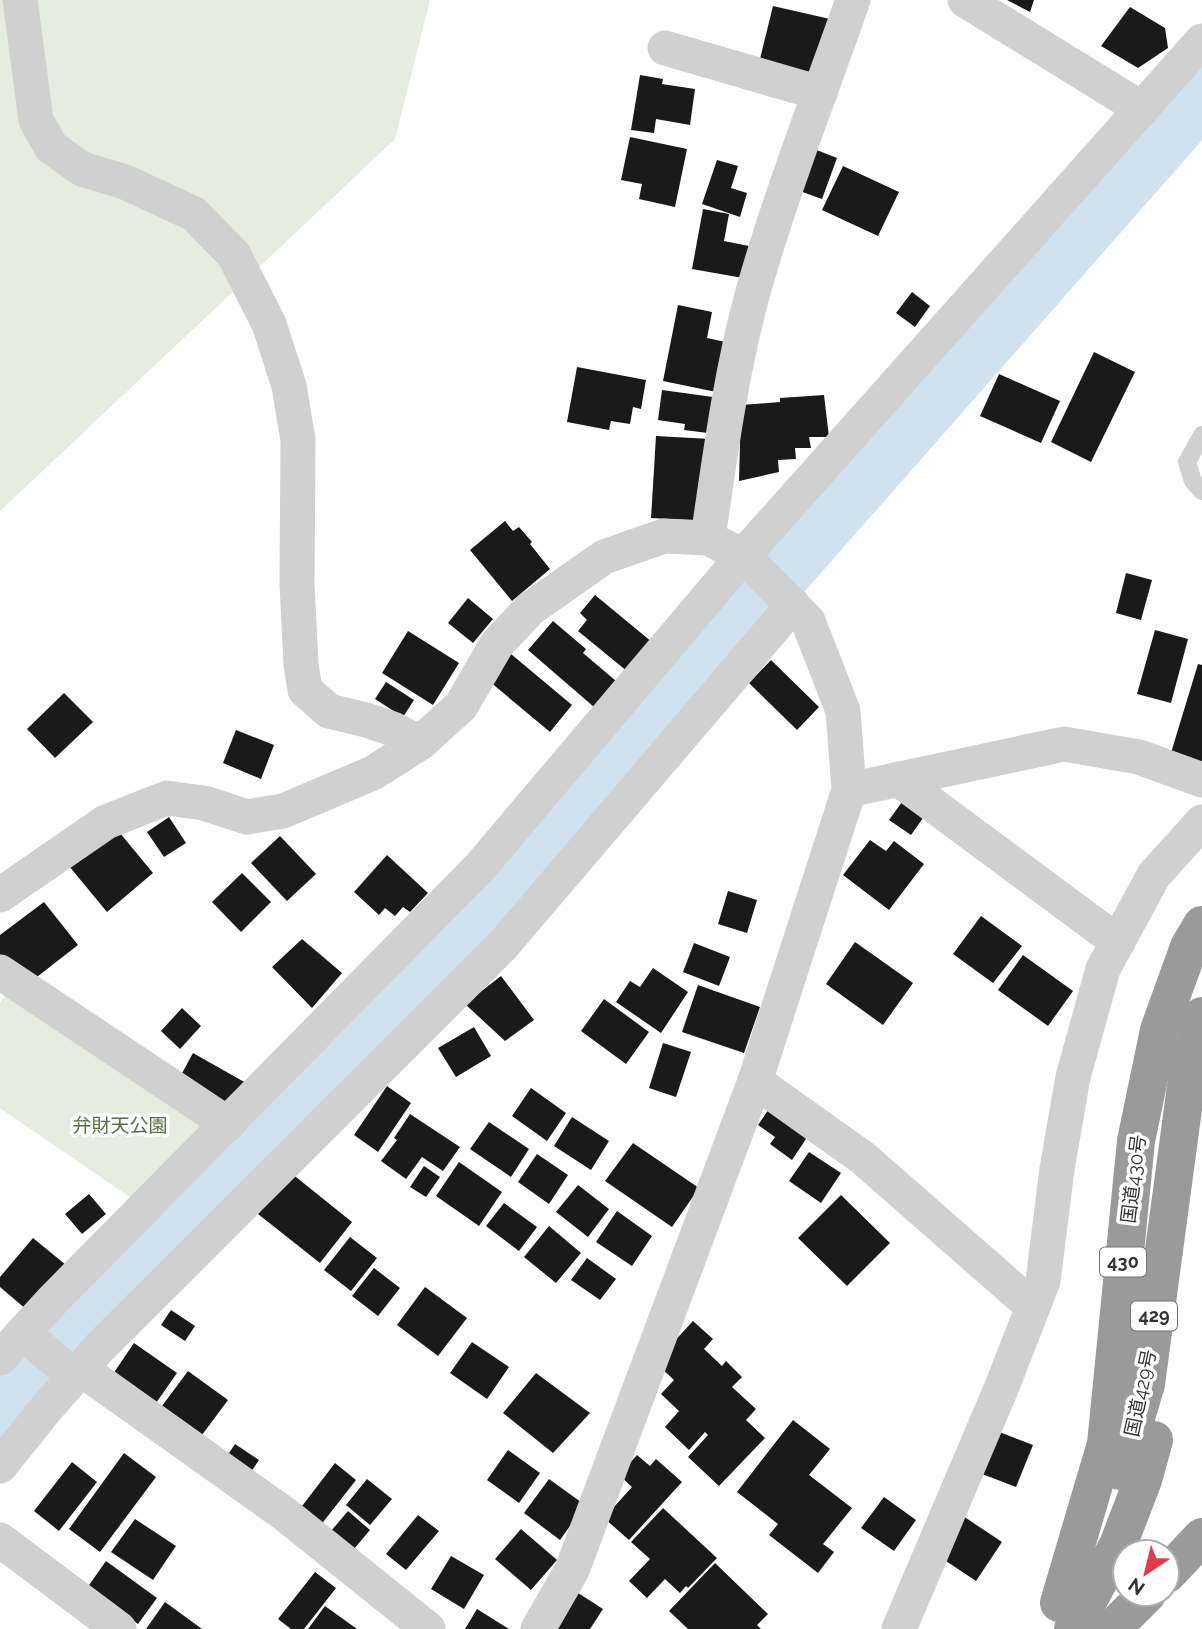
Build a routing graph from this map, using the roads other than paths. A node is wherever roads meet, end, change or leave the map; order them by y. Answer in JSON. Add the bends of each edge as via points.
{"nodes":[{"id":1,"x":20,"y":0,"type":"edge"},
{"id":2,"x":853,"y":0,"type":"edge"},
{"id":3,"x":965,"y":0,"type":"edge"},
{"id":4,"x":1202,"y":41,"type":"edge"},
{"id":5,"x":665,"y":48,"type":"dead end"},
{"id":6,"x":820,"y":93,"type":"junction"},
{"id":7,"x":1142,"y":109,"type":"junction"},
{"id":8,"x":1202,"y":435,"type":"edge"},
{"id":9,"x":1202,"y":491,"type":"edge"},
{"id":10,"x":708,"y":538,"type":"junction"},
{"id":11,"x":747,"y":559,"type":"junction"},
{"id":12,"x":789,"y":602,"type":"junction"},
{"id":13,"x":420,"y":743,"type":"junction"},
{"id":14,"x":898,"y":779,"type":"junction"},
{"id":15,"x":1202,"y":780,"type":"edge"},
{"id":16,"x":849,"y":790,"type":"junction"},
{"id":17,"x":1202,"y":822,"type":"edge"},
{"id":18,"x":0,"y":895,"type":"edge"},
{"id":19,"x":1202,"y":925,"type":"edge"},
{"id":20,"x":1118,"y":942,"type":"junction"},
{"id":21,"x":0,"y":972,"type":"edge"},
{"id":22,"x":1202,"y":1016,"type":"edge"},
{"id":23,"x":755,"y":1081,"type":"junction"},
{"id":24,"x":228,"y":1124,"type":"junction"},
{"id":25,"x":1202,"y":1155,"type":"edge"},
{"id":26,"x":1033,"y":1307,"type":"junction"},
{"id":27,"x":10,"y":1340,"type":"edge"},
{"id":28,"x":77,"y":1373,"type":"junction"},
{"id":29,"x":0,"y":1466,"type":"edge"},
{"id":30,"x":1202,"y":1537,"type":"edge"},
{"id":31,"x":0,"y":1540,"type":"edge"},
{"id":32,"x":1181,"y":1559,"type":"edge"},
{"id":33,"x":1133,"y":1608,"type":"edge"},
{"id":34,"x":1058,"y":1620,"type":"edge"},
{"id":35,"x":119,"y":1629,"type":"edge"},
{"id":36,"x":428,"y":1629,"type":"edge"},
{"id":37,"x":538,"y":1629,"type":"edge"},
{"id":38,"x":899,"y":1629,"type":"edge"},
{"id":39,"x":1112,"y":1629,"type":"edge"}],
"edges":[{"from":1,"to":13,"type":"street","via":[[36,120],[51,147],[82,169],[125,182],[194,214],[234,255],[269,324],[289,386],[298,440],[297,584],[304,690],[329,711],[393,729]]},
{"from":2,"to":6,"type":"street"},
{"from":3,"to":7,"type":"street"},
{"from":4,"to":7,"type":"street"},
{"from":5,"to":6,"type":"street"},
{"from":6,"to":10,"type":"street","via":[[752,294],[728,403]]},
{"from":7,"to":11,"type":"street"},
{"from":8,"to":9,"type":"lane","via":[[1187,463]]},
{"from":10,"to":11,"type":"street"},
{"from":10,"to":13,"type":"street","via":[[664,536],[604,558],[530,609],[497,645],[461,706]]},
{"from":11,"to":12,"type":"street"},
{"from":11,"to":24,"type":"street","via":[[481,867]]},
{"from":12,"to":16,"type":"street","via":[[808,621],[843,711]]},
{"from":12,"to":28,"type":"street","via":[[503,945]]},
{"from":13,"to":18,"type":"street","via":[[373,774],[283,811],[247,817],[204,803],[167,798],[106,822]]},
{"from":14,"to":15,"type":"street","via":[[1064,744],[1139,757]]},
{"from":14,"to":16,"type":"street"},
{"from":14,"to":20,"type":"street"},
{"from":16,"to":23,"type":"street"},
{"from":17,"to":20,"type":"street","via":[[1154,875]]},
{"from":19,"to":34,"type":"highway","name":"国道430号","number":"430","via":[[1189,947],[1159,1030],[1136,1141],[1106,1444]]},
{"from":20,"to":26,"type":"street","via":[[1103,969],[1073,1077],[1043,1281]]},
{"from":21,"to":24,"type":"street"},
{"from":22,"to":34,"type":"highway","name":"国道429号","number":"429","via":[[1189,1064],[1146,1384],[1101,1524]]},
{"from":23,"to":26,"type":"street","via":[[863,1158]]},
{"from":23,"to":37,"type":"street","via":[[572,1570]]},
{"from":24,"to":27,"type":"street"},
{"from":25,"to":34,"type":"highway","name":"国道429号","number":"429","via":[[1163,1408],[1143,1480],[1118,1545]]},
{"from":26,"to":38,"type":"street"},
{"from":27,"to":28,"type":"street"},
{"from":28,"to":29,"type":"street"},
{"from":28,"to":36,"type":"street","via":[[286,1515]]},
{"from":30,"to":32,"type":"highway"},
{"from":31,"to":35,"type":"street"},
{"from":33,"to":39,"type":"highway"}]}
